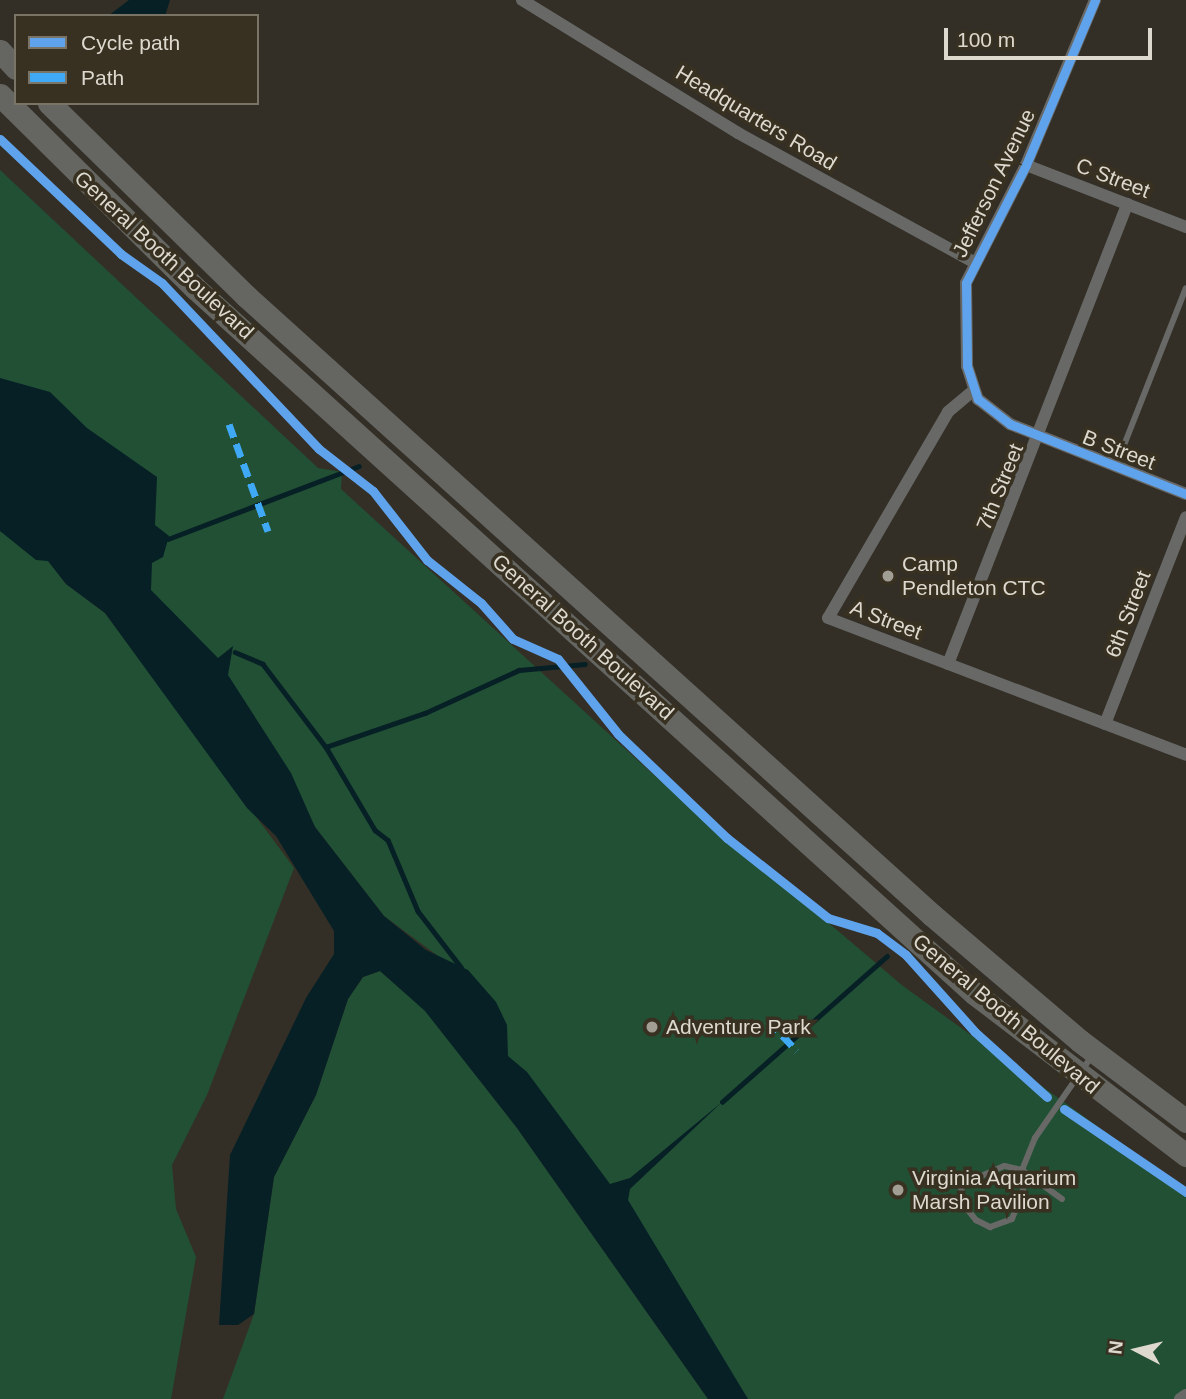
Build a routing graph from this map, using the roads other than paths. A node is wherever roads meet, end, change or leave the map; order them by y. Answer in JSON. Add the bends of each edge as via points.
{"nodes":[{"id":1,"x":522,"y":0,"type":"edge"},
{"id":2,"x":1095,"y":0,"type":"edge"},
{"id":3,"x":0,"y":51,"type":"edge"},
{"id":4,"x":14,"y":66,"type":"edge"},
{"id":5,"x":0,"y":95,"type":"edge"},
{"id":6,"x":51,"y":105,"type":"edge"},
{"id":7,"x":1026,"y":165,"type":"junction"},
{"id":8,"x":1128,"y":204,"type":"junction"},
{"id":9,"x":1186,"y":227,"type":"edge"},
{"id":10,"x":974,"y":262,"type":"junction"},
{"id":11,"x":1186,"y":288,"type":"edge"},
{"id":12,"x":258,"y":326,"type":"junction"},
{"id":13,"x":974,"y":390,"type":"junction"},
{"id":14,"x":1039,"y":437,"type":"junction"},
{"id":15,"x":1115,"y":468,"type":"junction"},
{"id":16,"x":1186,"y":494,"type":"edge"},
{"id":17,"x":1186,"y":517,"type":"edge"},
{"id":18,"x":948,"y":664,"type":"junction"},
{"id":19,"x":1105,"y":724,"type":"junction"},
{"id":20,"x":1186,"y":755,"type":"edge"},
{"id":21,"x":1094,"y":1052,"type":"junction"},
{"id":22,"x":1079,"y":1077,"type":"junction"},
{"id":23,"x":1186,"y":1121,"type":"edge"},
{"id":24,"x":1186,"y":1155,"type":"edge"},
{"id":25,"x":1022,"y":1170,"type":"junction"},
{"id":26,"x":1062,"y":1199,"type":"dead end"},
{"id":27,"x":1186,"y":1395,"type":"edge"},
{"id":28,"x":1180,"y":1399,"type":"edge"}],
"edges":[{"from":1,"to":10,"type":"street","name":"Headquarters Road","via":[[738,133]]},
{"from":2,"to":7,"type":"street","name":"Jefferson Avenue"},
{"from":3,"to":4,"type":"highway"},
{"from":5,"to":12,"type":"highway","name":"General Booth Boulevard"},
{"from":6,"to":12,"type":"highway","name":"General Booth Boulevard"},
{"from":7,"to":8,"type":"street","name":"C Street"},
{"from":7,"to":10,"type":"street","name":"Jefferson Avenue"},
{"from":8,"to":9,"type":"street","name":"C Street"},
{"from":8,"to":14,"type":"street","name":"7th Street"},
{"from":10,"to":13,"type":"street","name":"Jefferson Avenue","via":[[963,313]]},
{"from":11,"to":15,"type":"lane"},
{"from":12,"to":21,"type":"highway","name":"General Booth Boulevard"},
{"from":12,"to":22,"type":"highway","name":"General Booth Boulevard","via":[[974,993]]},
{"from":13,"to":14,"type":"street","via":[[990,411]]},
{"from":13,"to":18,"type":"street","name":"A Street","via":[[948,412],[828,618]]},
{"from":14,"to":15,"type":"street","name":"B Street"},
{"from":14,"to":18,"type":"street","name":"7th Street"},
{"from":15,"to":16,"type":"street","name":"B Street"},
{"from":17,"to":19,"type":"street","name":"6th Street"},
{"from":18,"to":19,"type":"street","name":"A Street"},
{"from":19,"to":20,"type":"street","name":"A Street"},
{"from":21,"to":22,"type":"lane"},
{"from":21,"to":23,"type":"highway","name":"General Booth Boulevard"},
{"from":22,"to":24,"type":"highway","name":"General Booth Boulevard"},
{"from":22,"to":25,"type":"lane","via":[[1035,1138]]},
{"from":25,"to":25,"type":"lane","via":[[1004,1166],[961,1185],[970,1215],[990,1227],[1012,1219]]},
{"from":25,"to":26,"type":"lane"},
{"from":27,"to":28,"type":"street"}]}
